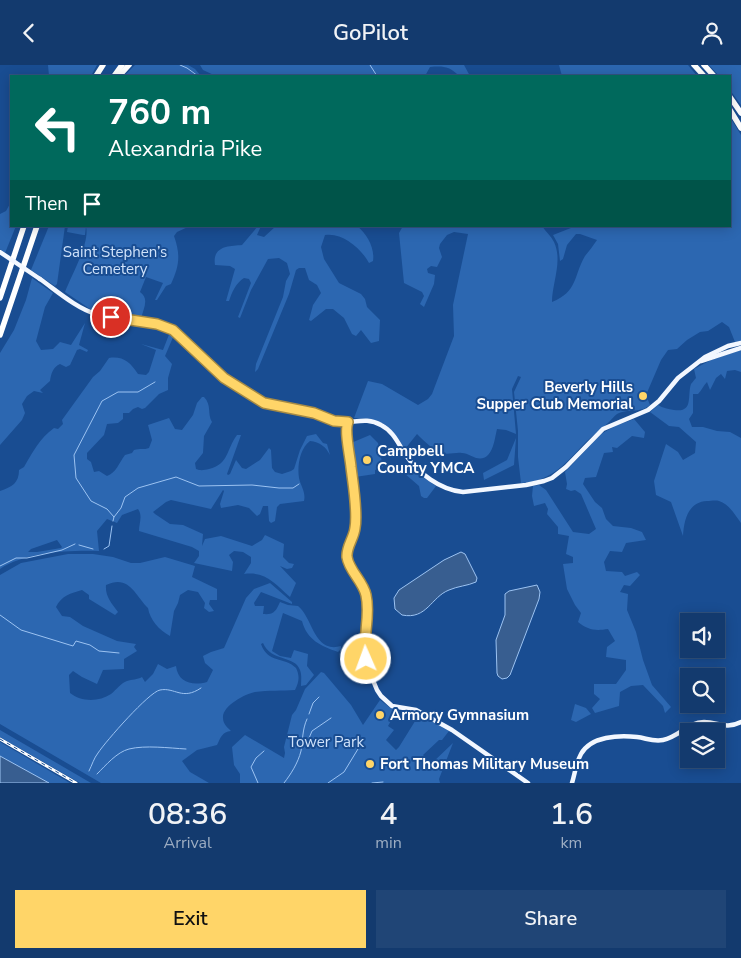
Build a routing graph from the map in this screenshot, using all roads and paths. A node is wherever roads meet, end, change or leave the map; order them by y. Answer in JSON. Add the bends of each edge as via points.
{"nodes":[{"id":1,"x":129,"y":65,"type":"edge"},
{"id":2,"x":694,"y":65,"type":"edge"},
{"id":3,"x":704,"y":65,"type":"edge"},
{"id":4,"x":120,"y":75,"type":"edge"},
{"id":5,"x":703,"y":75,"type":"edge"},
{"id":6,"x":713,"y":75,"type":"edge"},
{"id":7,"x":731,"y":98,"type":"edge"},
{"id":8,"x":731,"y":112,"type":"edge"},
{"id":9,"x":741,"y":113,"type":"edge"},
{"id":10,"x":741,"y":128,"type":"edge"},
{"id":11,"x":24,"y":227,"type":"edge"},
{"id":12,"x":37,"y":227,"type":"edge"},
{"id":13,"x":0,"y":253,"type":"edge"},
{"id":14,"x":0,"y":297,"type":"edge"},
{"id":15,"x":0,"y":335,"type":"edge"},
{"id":16,"x":741,"y":343,"type":"edge"},
{"id":17,"x":741,"y":348,"type":"edge"},
{"id":18,"x":701,"y":361,"type":"junction"},
{"id":19,"x":348,"y":422,"type":"junction"},
{"id":20,"x":741,"y":722,"type":"edge"},
{"id":21,"x":528,"y":783,"type":"edge"},
{"id":22,"x":572,"y":783,"type":"edge"}],
"edges":[{"from":1,"to":4,"type":"highway"},
{"from":2,"to":5,"type":"highway"},
{"from":3,"to":6,"type":"highway"},
{"from":7,"to":9,"type":"highway"},
{"from":8,"to":10,"type":"highway"},
{"from":11,"to":14,"type":"highway"},
{"from":12,"to":15,"type":"highway"},
{"from":13,"to":19,"type":"main road","bridge":true,"via":[[92,313],[170,328],[224,378],[264,403]]},
{"from":16,"to":18,"type":"main road"},
{"from":17,"to":18,"type":"main road"},
{"from":18,"to":19,"type":"main road","via":[[678,378],[652,407],[603,429],[561,472],[534,484],[470,493],[455,491],[442,486],[410,462],[393,435],[383,426],[365,420]]},
{"from":19,"to":21,"type":"main road","via":[[355,527],[348,559],[365,591],[364,653],[378,692],[390,705],[416,710],[452,730]]},
{"from":20,"to":22,"type":"main road","via":[[728,726],[698,723],[660,741],[627,737],[596,741],[580,756]]}]}
